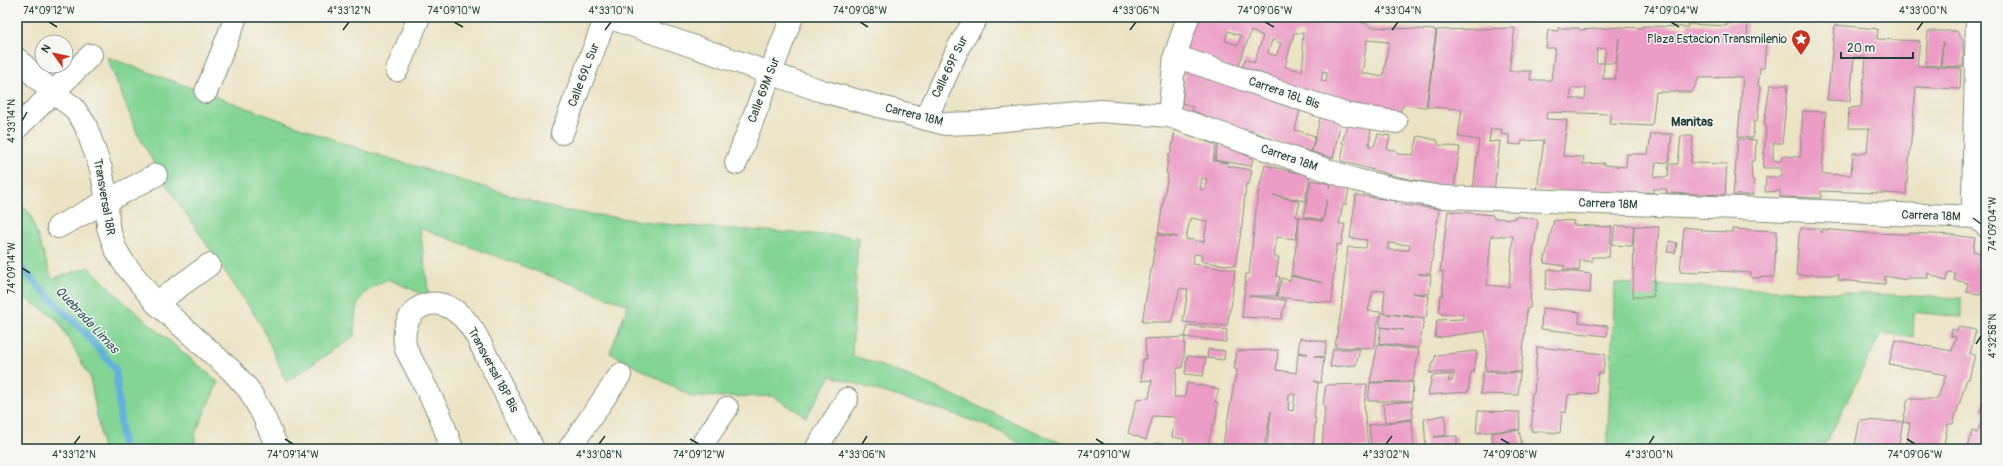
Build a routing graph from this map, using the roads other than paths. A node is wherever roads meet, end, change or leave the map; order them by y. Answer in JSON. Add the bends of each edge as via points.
{"nodes":[{"id":1,"x":236,"y":17,"type":"edge"},
{"id":2,"x":419,"y":17,"type":"edge"},
{"id":3,"x":607,"y":17,"type":"edge"},
{"id":4,"x":792,"y":17,"type":"edge"},
{"id":5,"x":977,"y":17,"type":"edge"},
{"id":6,"x":1188,"y":17,"type":"edge"},
{"id":7,"x":1977,"y":17,"type":"edge"},
{"id":8,"x":91,"y":55,"type":"dead end"},
{"id":9,"x":1175,"y":56,"type":"junction"},
{"id":10,"x":17,"y":59,"type":"edge"},
{"id":11,"x":398,"y":70,"type":"dead end"},
{"id":12,"x":770,"y":74,"type":"junction"},
{"id":13,"x":52,"y":92,"type":"junction"},
{"id":14,"x":206,"y":92,"type":"dead end"},
{"id":15,"x":1170,"y":116,"type":"junction"},
{"id":16,"x":926,"y":119,"type":"junction"},
{"id":17,"x":1396,"y":122,"type":"dead end"},
{"id":18,"x":17,"y":128,"type":"edge"},
{"id":19,"x":562,"y":133,"type":"dead end"},
{"id":20,"x":736,"y":163,"type":"dead end"},
{"id":21,"x":156,"y":175,"type":"dead end"},
{"id":22,"x":107,"y":201,"type":"junction"},
{"id":23,"x":1982,"y":221,"type":"edge"},
{"id":24,"x":58,"y":227,"type":"dead end"},
{"id":25,"x":209,"y":265,"type":"dead end"},
{"id":26,"x":156,"y":303,"type":"junction"},
{"id":27,"x":620,"y":375,"type":"dead end"},
{"id":28,"x":847,"y":399,"type":"dead end"},
{"id":29,"x":727,"y":408,"type":"dead end"},
{"id":30,"x":278,"y":449,"type":"edge"},
{"id":31,"x":452,"y":449,"type":"edge"},
{"id":32,"x":534,"y":449,"type":"edge"},
{"id":33,"x":569,"y":449,"type":"edge"},
{"id":34,"x":699,"y":449,"type":"edge"},
{"id":35,"x":816,"y":449,"type":"edge"}],
"edges":[{"from":1,"to":14,"type":"street"},
{"from":2,"to":11,"type":"street"},
{"from":3,"to":12,"type":"street","name":"Carrera 18M"},
{"from":3,"to":19,"type":"street","name":"Calle 69L Sur"},
{"from":4,"to":12,"type":"street","name":"Calle 69M Sur"},
{"from":5,"to":16,"type":"street","name":"Calle 69P Sur","via":[[959,46]]},
{"from":6,"to":9,"type":"street"},
{"from":7,"to":23,"type":"street","via":[[1972,183],[1973,201]]},
{"from":8,"to":13,"type":"street"},
{"from":9,"to":15,"type":"street"},
{"from":9,"to":17,"type":"street","name":"Carrera 18L Bis","via":[[1345,114]]},
{"from":10,"to":13,"type":"street","name":"Transversal 18R"},
{"from":12,"to":16,"type":"street","name":"Carrera 18M"},
{"from":12,"to":20,"type":"street","name":"Calle 69M Sur"},
{"from":13,"to":18,"type":"street"},
{"from":13,"to":22,"type":"street","name":"Transversal 18R","via":[[73,107],[85,124],[101,169]]},
{"from":15,"to":16,"type":"street","name":"Carrera 18M","via":[[1100,111],[956,124]]},
{"from":15,"to":23,"type":"street","name":"Carrera 18M","via":[[1356,180],[1442,197]]},
{"from":21,"to":22,"type":"street"},
{"from":22,"to":24,"type":"street"},
{"from":22,"to":26,"type":"street","name":"Transversal 18R","via":[[108,227],[115,248]]},
{"from":25,"to":26,"type":"street"},
{"from":26,"to":30,"type":"street","name":"Transversal 18R","via":[[232,371],[249,390]]},
{"from":27,"to":33,"type":"street"},
{"from":28,"to":35,"type":"street"},
{"from":29,"to":34,"type":"street"},
{"from":31,"to":32,"type":"street","name":"Transversal 18P Bis","via":[[440,415],[404,341],[408,321],[417,308],[429,303],[449,306],[467,322]]}]}
